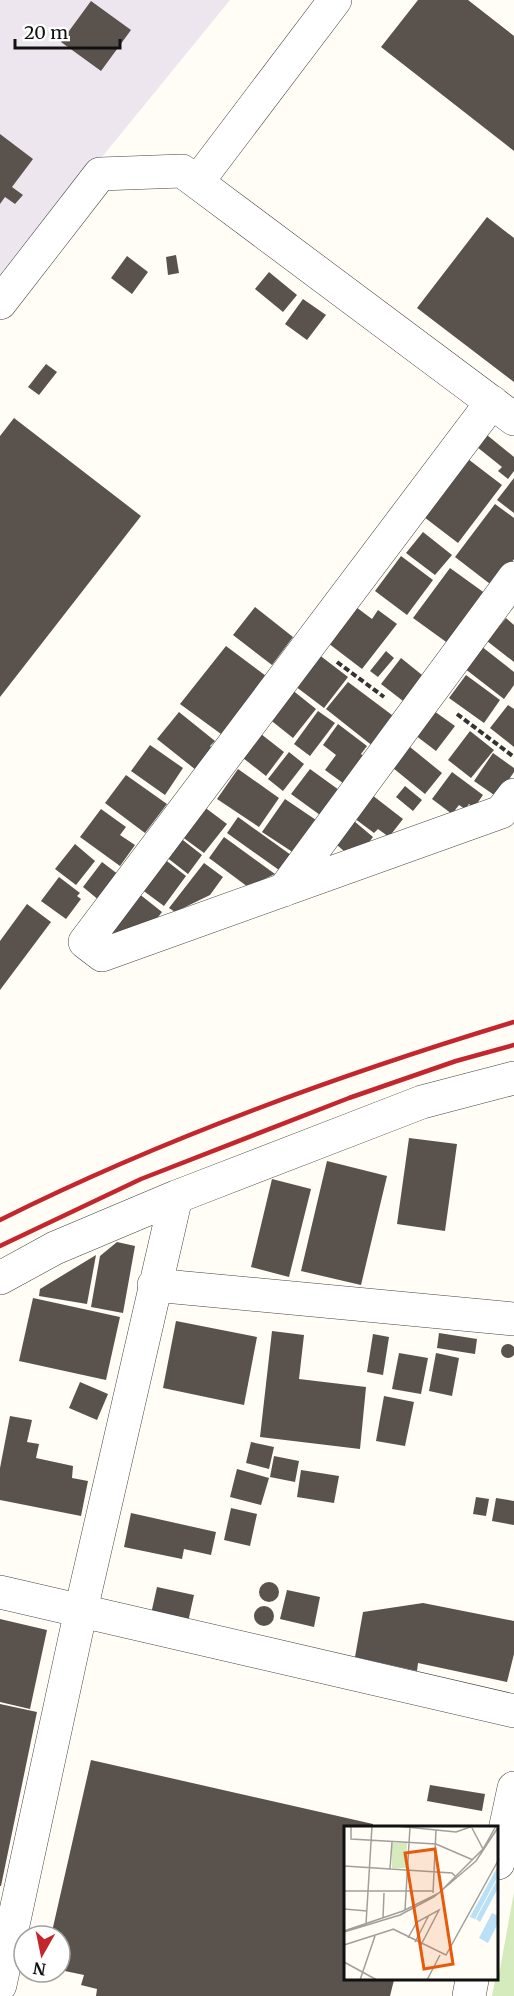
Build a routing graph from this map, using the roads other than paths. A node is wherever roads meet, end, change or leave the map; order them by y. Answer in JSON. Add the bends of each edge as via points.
{"nodes":[{"id":1,"x":335,"y":0,"type":"edge"},
{"id":2,"x":198,"y":181,"type":"junction"},
{"id":3,"x":0,"y":303,"type":"edge"},
{"id":4,"x":503,"y":411,"type":"edge"},
{"id":5,"x":514,"y":578,"type":"edge"},
{"id":6,"x":514,"y":795,"type":"edge"},
{"id":7,"x":284,"y":891,"type":"junction"},
{"id":8,"x":514,"y":1078,"type":"edge"},
{"id":9,"x":176,"y":1197,"type":"junction"},
{"id":10,"x":0,"y":1278,"type":"edge"},
{"id":11,"x":154,"y":1285,"type":"junction"},
{"id":12,"x":514,"y":1318,"type":"edge"},
{"id":13,"x":0,"y":1592,"type":"edge"},
{"id":14,"x":81,"y":1610,"type":"junction"},
{"id":15,"x":514,"y":1711,"type":"edge"},
{"id":16,"x":514,"y":1788,"type":"edge"},
{"id":17,"x":499,"y":1858,"type":"edge"},
{"id":18,"x":472,"y":1981,"type":"edge"},
{"id":19,"x":0,"y":1985,"type":"edge"},
{"id":20,"x":468,"y":1996,"type":"edge"}],
"edges":[{"from":1,"to":2,"type":"street"},
{"from":2,"to":3,"type":"street","via":[[182,171],[100,174]]},
{"from":2,"to":4,"type":"street"},
{"from":4,"to":7,"type":"street","via":[[310,643],[86,942],[102,955]]},
{"from":5,"to":7,"type":"street"},
{"from":6,"to":7,"type":"street","via":[[501,812]]},
{"from":8,"to":9,"type":"street","via":[[422,1102]]},
{"from":9,"to":10,"type":"street","via":[[55,1248]]},
{"from":9,"to":11,"type":"street"},
{"from":11,"to":12,"type":"street"},
{"from":11,"to":14,"type":"street"},
{"from":13,"to":14,"type":"street"},
{"from":14,"to":15,"type":"street"},
{"from":14,"to":19,"type":"street"},
{"from":16,"to":17,"type":"street"},
{"from":18,"to":20,"type":"street"}]}
